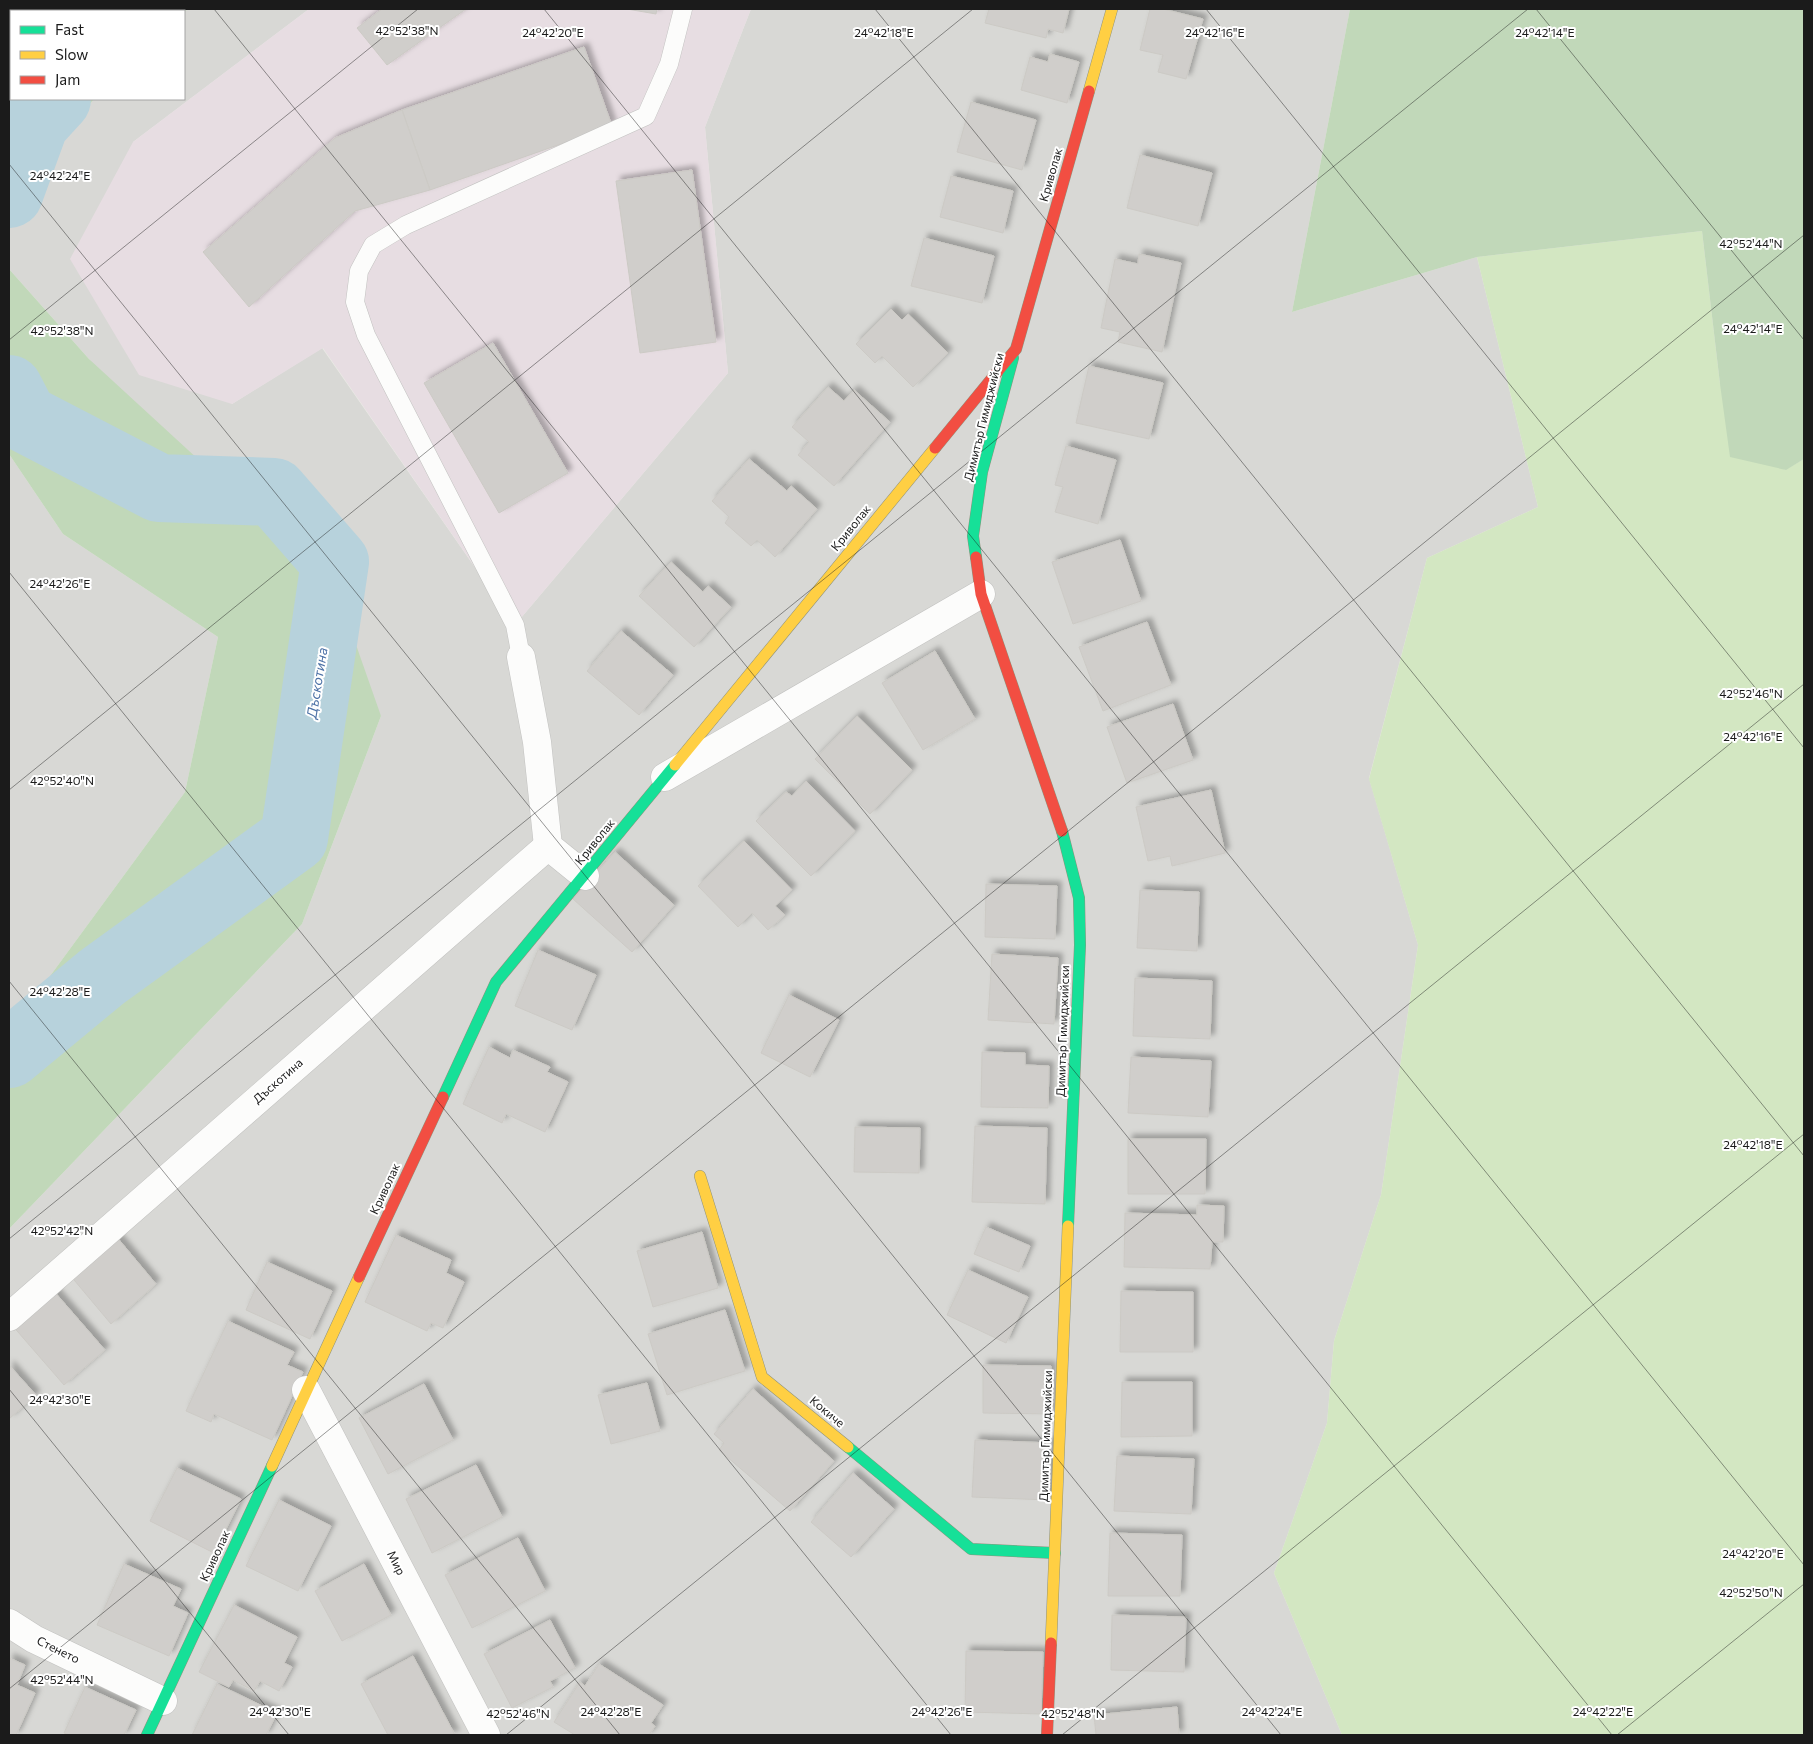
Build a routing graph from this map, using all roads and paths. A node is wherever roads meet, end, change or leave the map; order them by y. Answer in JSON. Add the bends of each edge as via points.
{"nodes":[{"id":1,"x":683,"y":9,"type":"edge"},
{"id":2,"x":1112,"y":9,"type":"edge"},
{"id":3,"x":1016,"y":349,"type":"junction"},
{"id":4,"x":981,"y":594,"type":"junction"},
{"id":5,"x":522,"y":657,"type":"joint"},
{"id":6,"x":666,"y":778,"type":"junction"},
{"id":7,"x":548,"y":846,"type":"junction"},
{"id":8,"x":585,"y":876,"type":"junction"},
{"id":9,"x":700,"y":1176,"type":"dead end"},
{"id":10,"x":9,"y":1316,"type":"edge"},
{"id":11,"x":306,"y":1390,"type":"junction"},
{"id":12,"x":1055,"y":1553,"type":"junction"},
{"id":13,"x":9,"y":1624,"type":"edge"},
{"id":14,"x":163,"y":1701,"type":"junction"},
{"id":15,"x":147,"y":1735,"type":"edge"},
{"id":16,"x":486,"y":1735,"type":"edge"},
{"id":17,"x":1047,"y":1735,"type":"edge"}],
"edges":[{"from":1,"to":5,"type":"lane","via":[[669,64],[646,116],[406,225],[373,245],[359,271],[355,302],[366,336],[515,625]]},
{"from":2,"to":3,"type":"street","name":"Криволак"},
{"from":3,"to":4,"type":"street","name":"Димитър Гимиджийски","via":[[982,472],[973,536]]},
{"from":3,"to":6,"type":"street","name":"Криволак"},
{"from":4,"to":6,"type":"street"},
{"from":4,"to":12,"type":"street","name":"Димитър Гимиджийски","via":[[1066,843],[1079,898],[1080,945]]},
{"from":5,"to":7,"type":"street","via":[[537,742]]},
{"from":6,"to":8,"type":"street","name":"Криволак"},
{"from":7,"to":8,"type":"street"},
{"from":7,"to":10,"type":"street","name":"Дъскотина"},
{"from":8,"to":11,"type":"street","name":"Криволак","via":[[496,982]]},
{"from":9,"to":12,"type":"street","name":"Кокиче","via":[[762,1377],[971,1549]]},
{"from":11,"to":14,"type":"street","name":"Криволак"},
{"from":11,"to":16,"type":"street","name":"Мир"},
{"from":12,"to":17,"type":"street","name":"Димитър Гимиджийски"},
{"from":13,"to":14,"type":"street","name":"Стенето"},
{"from":14,"to":15,"type":"street","name":"Криволак"}]}
